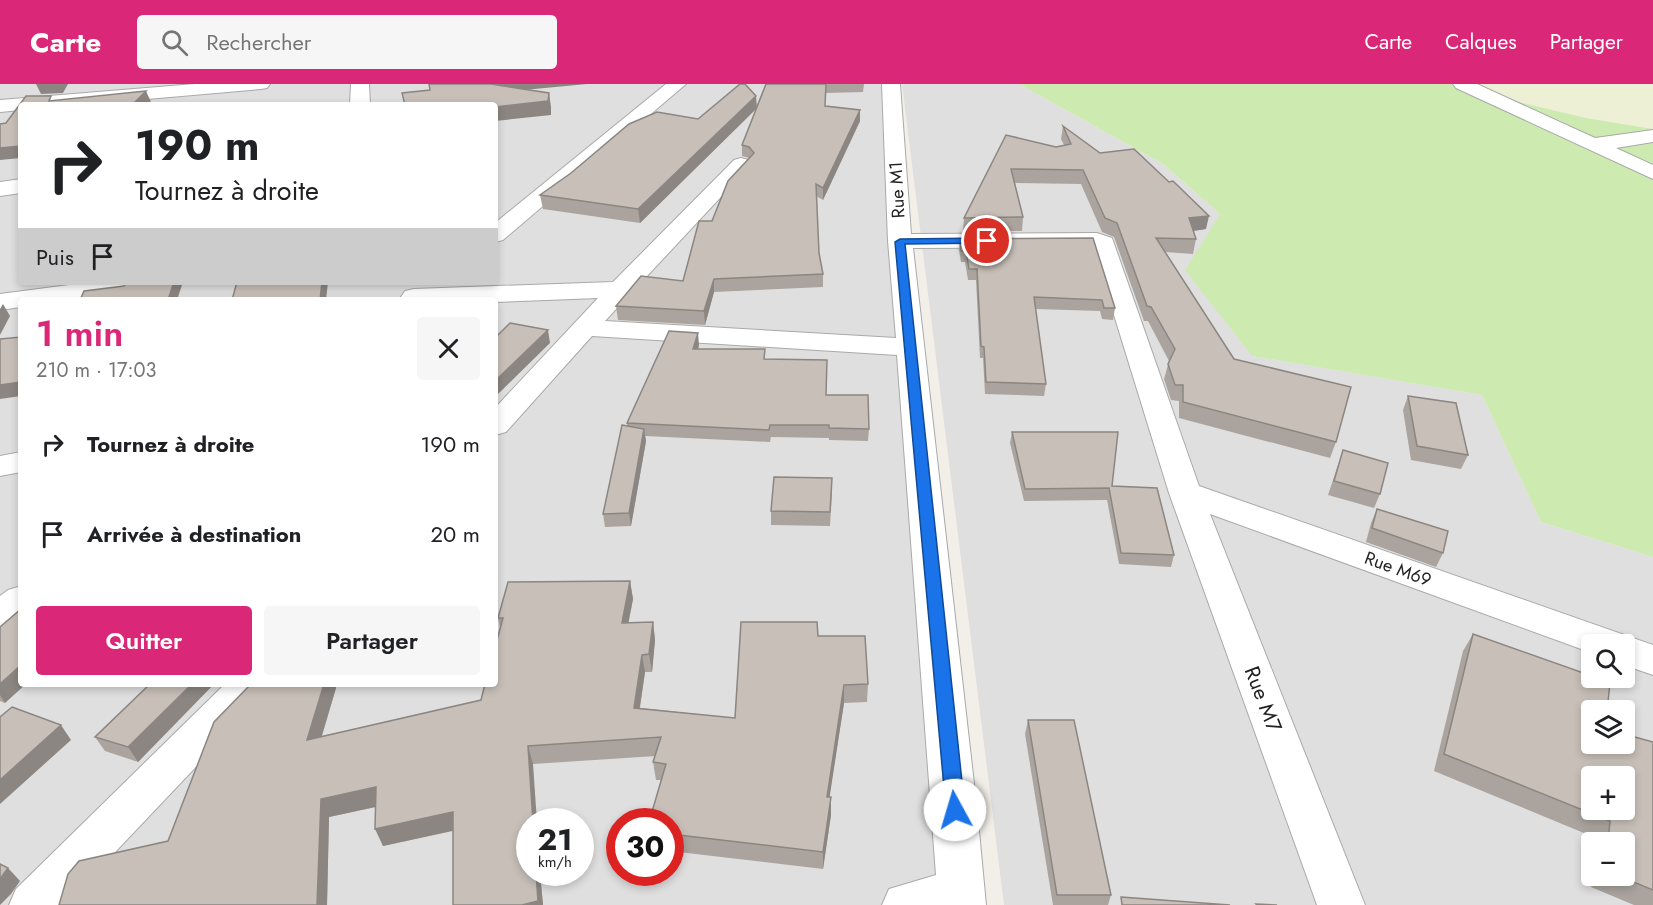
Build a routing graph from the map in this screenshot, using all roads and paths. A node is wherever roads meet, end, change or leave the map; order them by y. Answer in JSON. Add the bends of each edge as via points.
{"nodes":[{"id":1,"x":261,"y":84,"type":"edge"},
{"id":2,"x":360,"y":84,"type":"edge"},
{"id":3,"x":677,"y":84,"type":"edge"},
{"id":4,"x":891,"y":84,"type":"edge"},
{"id":5,"x":1462,"y":84,"type":"edge"},
{"id":6,"x":157,"y":89,"type":"edge"},
{"id":7,"x":37,"y":102,"type":"edge"},
{"id":8,"x":360,"y":102,"type":"edge"},
{"id":9,"x":18,"y":104,"type":"edge"},
{"id":10,"x":0,"y":106,"type":"edge"},
{"id":11,"x":1653,"y":136,"type":"edge"},
{"id":12,"x":1593,"y":145,"type":"junction"},
{"id":13,"x":741,"y":164,"type":"edge"},
{"id":14,"x":1653,"y":173,"type":"edge"},
{"id":15,"x":18,"y":186,"type":"edge"},
{"id":16,"x":0,"y":189,"type":"edge"},
{"id":17,"x":498,"y":233,"type":"edge"},
{"id":18,"x":900,"y":242,"type":"junction"},
{"id":19,"x":128,"y":285,"type":"edge"},
{"id":20,"x":620,"y":289,"type":"junction"},
{"id":21,"x":420,"y":293,"type":"edge"},
{"id":22,"x":38,"y":297,"type":"edge"},
{"id":23,"x":18,"y":300,"type":"edge"},
{"id":24,"x":0,"y":302,"type":"edge"},
{"id":25,"x":585,"y":328,"type":"junction"},
{"id":26,"x":910,"y":347,"type":"junction"},
{"id":27,"x":498,"y":423,"type":"edge"},
{"id":28,"x":18,"y":463,"type":"edge"},
{"id":29,"x":0,"y":466,"type":"edge"},
{"id":30,"x":1185,"y":493,"type":"junction"},
{"id":31,"x":18,"y":601,"type":"edge"},
{"id":32,"x":0,"y":615,"type":"edge"},
{"id":33,"x":1581,"y":634,"type":"edge"},
{"id":34,"x":1635,"y":654,"type":"edge"},
{"id":35,"x":1653,"y":660,"type":"edge"},
{"id":36,"x":247,"y":687,"type":"edge"},
{"id":37,"x":962,"y":898,"type":"edge"},
{"id":38,"x":33,"y":905,"type":"edge"},
{"id":39,"x":906,"y":905,"type":"edge"},
{"id":40,"x":1341,"y":905,"type":"edge"}],
"edges":[{"from":1,"to":6,"type":"street"},
{"from":2,"to":8,"type":"street"},
{"from":3,"to":17,"type":"street"},
{"from":4,"to":18,"type":"street","name":"Rue M1"},
{"from":5,"to":12,"type":"street"},
{"from":6,"to":7,"type":"street"},
{"from":9,"to":10,"type":"street"},
{"from":11,"to":12,"type":"street"},
{"from":12,"to":14,"type":"street"},
{"from":13,"to":20,"type":"street"},
{"from":15,"to":16,"type":"street"},
{"from":18,"to":26,"type":"street","name":"Rue M1"},
{"from":18,"to":30,"type":"street","name":"Rue M7","via":[[1102,241]]},
{"from":19,"to":22,"type":"street"},
{"from":20,"to":21,"type":"street"},
{"from":20,"to":25,"type":"street"},
{"from":23,"to":24,"type":"street"},
{"from":25,"to":26,"type":"street"},
{"from":25,"to":27,"type":"street"},
{"from":26,"to":37,"type":"street","name":"Rue M1"},
{"from":28,"to":29,"type":"street"},
{"from":30,"to":33,"type":"street","name":"Rue M69"},
{"from":30,"to":40,"type":"street","name":"Rue M7"},
{"from":31,"to":32,"type":"street"},
{"from":34,"to":35,"type":"street"},
{"from":36,"to":38,"type":"street"},
{"from":37,"to":39,"type":"street"}]}
